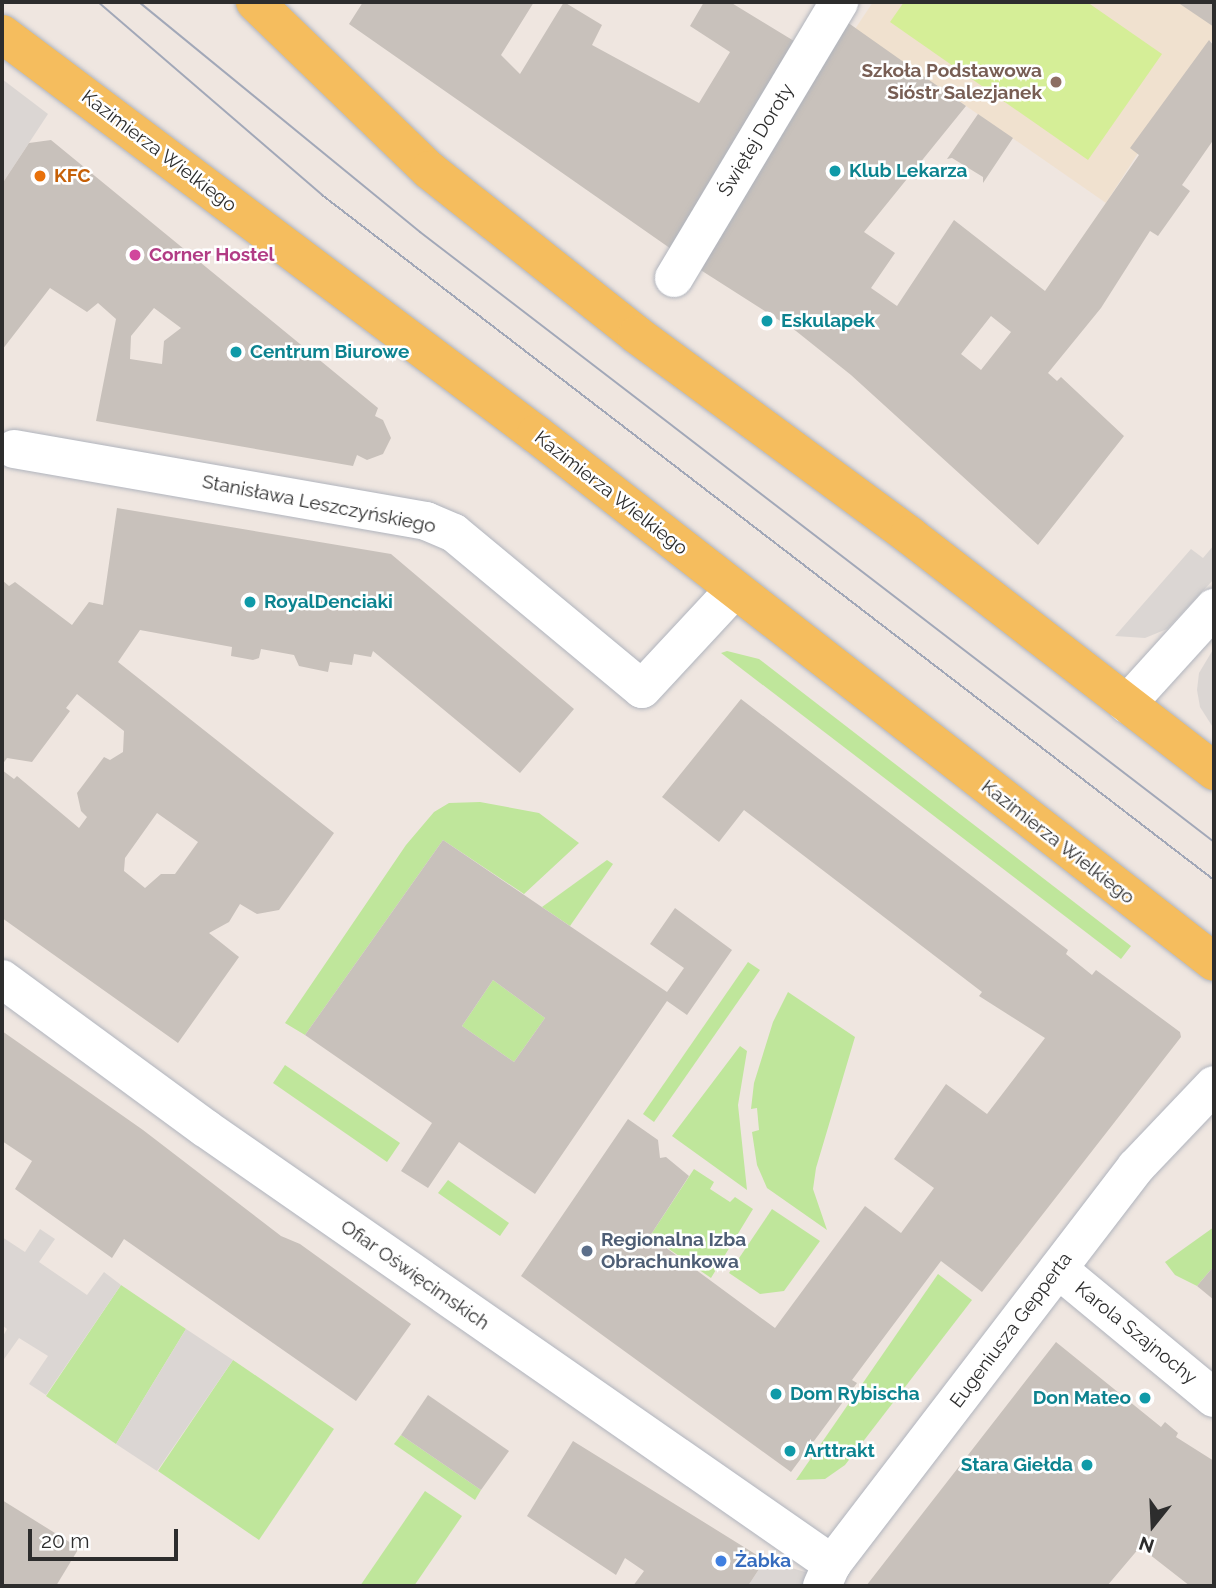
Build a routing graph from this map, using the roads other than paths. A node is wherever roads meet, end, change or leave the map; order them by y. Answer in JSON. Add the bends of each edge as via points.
{"nodes":[{"id":1,"x":255,"y":2,"type":"edge"},
{"id":2,"x":839,"y":2,"type":"edge"},
{"id":3,"x":2,"y":34,"type":"edge"},
{"id":4,"x":674,"y":278,"type":"dead end"},
{"id":5,"x":15,"y":449,"type":"dead end"},
{"id":6,"x":734,"y":590,"type":"junction"},
{"id":7,"x":1214,"y":608,"type":"edge"},
{"id":8,"x":1127,"y":704,"type":"junction"},
{"id":9,"x":1214,"y":771,"type":"edge"},
{"id":10,"x":1214,"y":961,"type":"edge"},
{"id":11,"x":2,"y":979,"type":"edge"},
{"id":12,"x":1214,"y":1085,"type":"edge"},
{"id":13,"x":1058,"y":1269,"type":"junction"},
{"id":14,"x":1214,"y":1398,"type":"edge"},
{"id":15,"x":827,"y":1575,"type":"edge"}],
"edges":[{"from":1,"to":8,"type":"main road","via":[[440,178],[637,335],[909,535]]},
{"from":2,"to":4,"type":"street","name":"Świętej Doroty"},
{"from":3,"to":6,"type":"main road","name":"Kazimierza Wielkiego","via":[[536,434]]},
{"from":5,"to":6,"type":"street","name":"Stanisława Leszczyńskiego","via":[[426,521],[454,533],[642,690]]},
{"from":6,"to":10,"type":"main road","name":"Kazimierza Wielkiego"},
{"from":7,"to":8,"type":"street"},
{"from":8,"to":9,"type":"main road"},
{"from":11,"to":15,"type":"street","name":"Ofiar Oświęcimskich"},
{"from":12,"to":13,"type":"street","name":"Eugeniusza Gepperta","via":[[1136,1167]]},
{"from":13,"to":14,"type":"street","name":"Karola Szajnochy"},
{"from":13,"to":15,"type":"street","name":"Eugeniusza Gepperta"}]}
